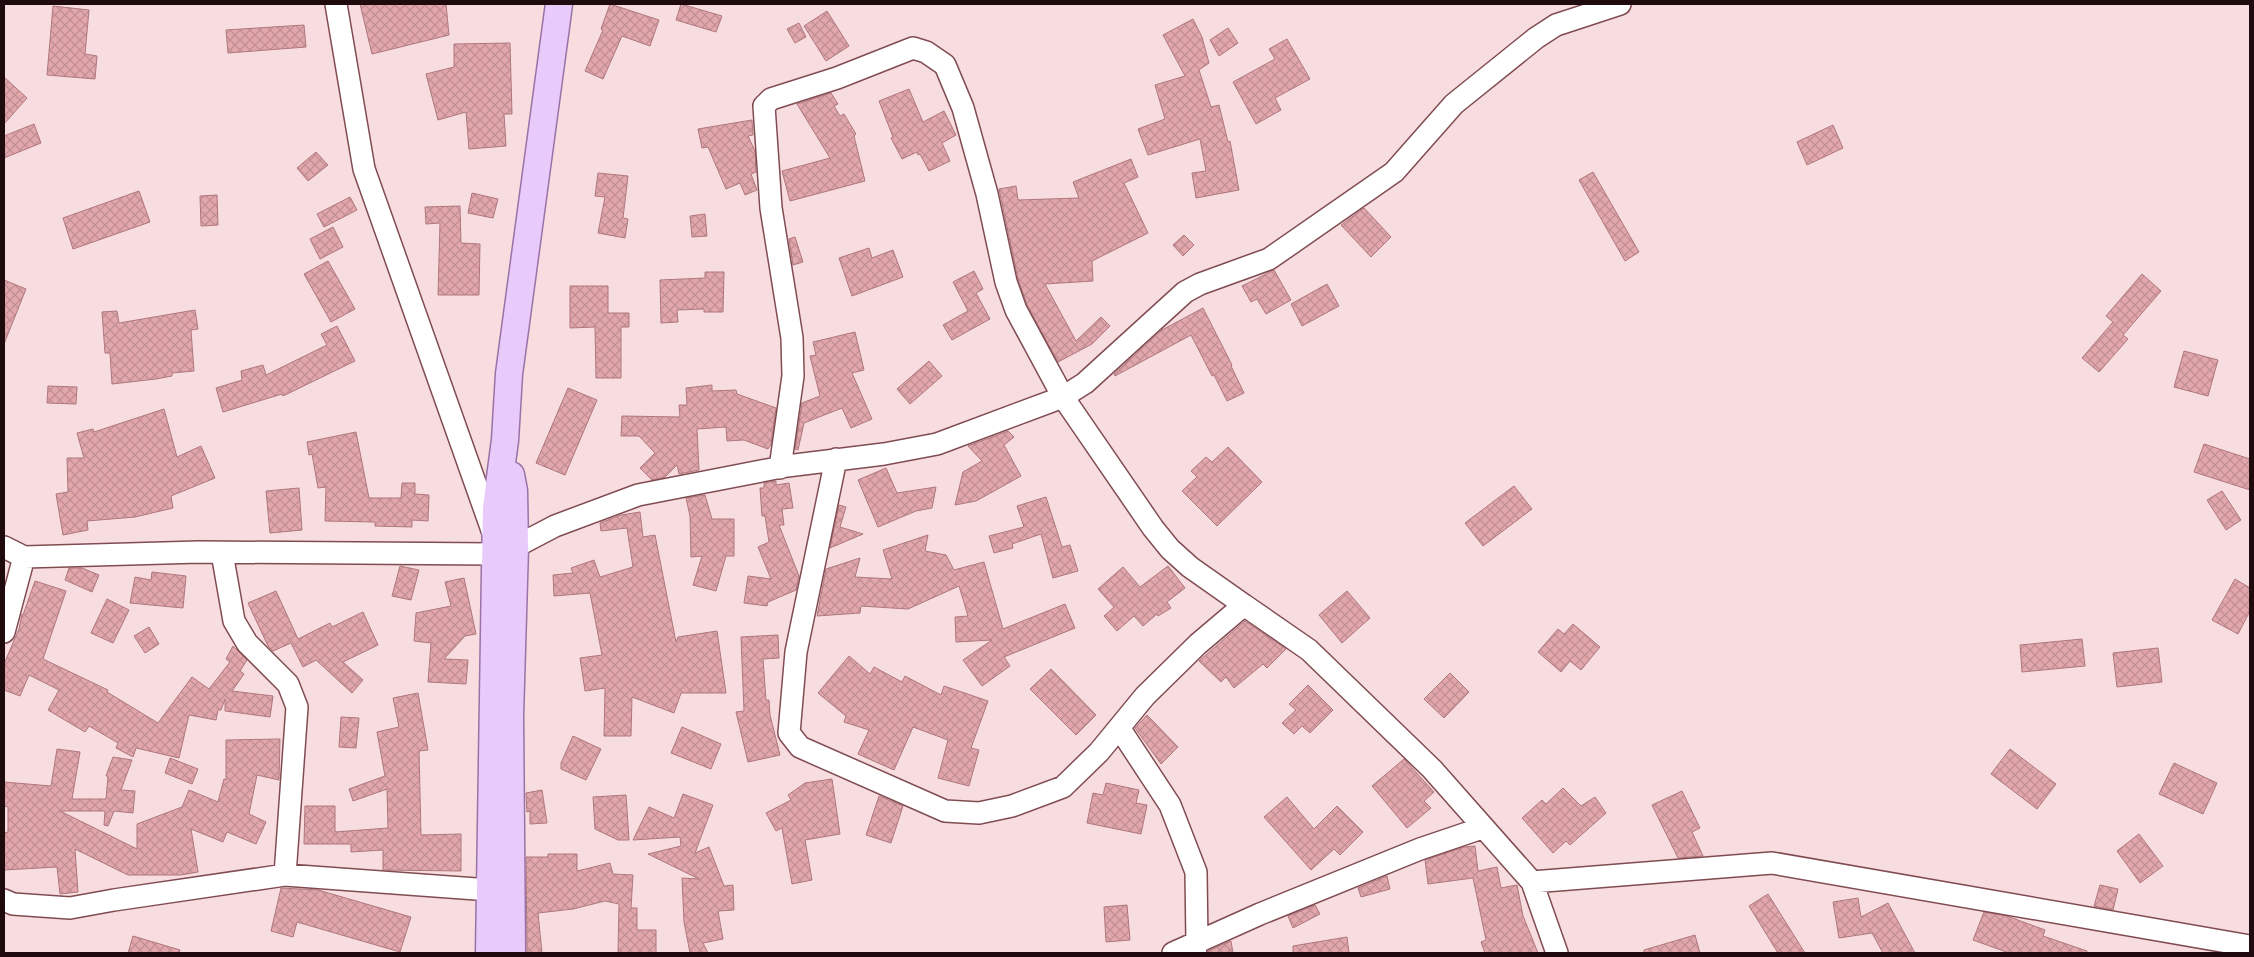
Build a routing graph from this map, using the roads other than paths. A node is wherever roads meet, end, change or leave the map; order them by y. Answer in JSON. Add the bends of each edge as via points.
{"nodes":[{"id":1,"x":336,"y":4,"type":"edge"},
{"id":2,"x":559,"y":4,"type":"edge"},
{"id":3,"x":1620,"y":4,"type":"edge"},
{"id":4,"x":1063,"y":397,"type":"junction"},
{"id":5,"x":836,"y":459,"type":"junction"},
{"id":6,"x":780,"y":468,"type":"junction"},
{"id":7,"x":4,"y":547,"type":"edge"},
{"id":8,"x":501,"y":547,"type":"junction"},
{"id":9,"x":222,"y":553,"type":"junction"},
{"id":10,"x":24,"y":557,"type":"junction"},
{"id":11,"x":1244,"y":604,"type":"junction"},
{"id":12,"x":4,"y":632,"type":"edge"},
{"id":13,"x":1120,"y":729,"type":"junction"},
{"id":14,"x":1482,"y":828,"type":"junction"},
{"id":15,"x":285,"y":875,"type":"junction"},
{"id":16,"x":1532,"y":882,"type":"junction"},
{"id":17,"x":490,"y":890,"type":"junction"},
{"id":18,"x":4,"y":900,"type":"edge"},
{"id":19,"x":2250,"y":946,"type":"edge"},
{"id":20,"x":1196,"y":948,"type":"edge"},
{"id":21,"x":489,"y":953,"type":"edge"},
{"id":22,"x":512,"y":953,"type":"edge"},
{"id":23,"x":1173,"y":953,"type":"edge"},
{"id":24,"x":1557,"y":953,"type":"edge"}],
"edges":[{"from":1,"to":8,"type":"street","via":[[364,169]]},
{"from":2,"to":8,"type":"main road","via":[[509,374],[496,508]]},
{"from":3,"to":4,"type":"street","via":[[1556,25],[1536,38],[1454,104],[1394,172],[1270,259],[1185,292],[1085,383]]},
{"from":4,"to":5,"type":"street","via":[[937,444]]},
{"from":4,"to":6,"type":"street","via":[[1016,310],[1006,282],[988,194],[963,108],[945,65],[926,52],[913,48],[837,78],[771,99],[764,106],[771,208],[792,338],[793,376]]},
{"from":4,"to":11,"type":"street","via":[[1170,549],[1190,567]]},
{"from":5,"to":6,"type":"street"},
{"from":5,"to":13,"type":"street","via":[[796,652],[790,733],[800,746],[945,811],[979,812],[1012,806],[1063,787]]},
{"from":6,"to":8,"type":"street","via":[[638,495]]},
{"from":7,"to":10,"type":"street"},
{"from":8,"to":9,"type":"street"},
{"from":8,"to":17,"type":"main road"},
{"from":8,"to":22,"type":"main road","via":[[510,716]]},
{"from":9,"to":10,"type":"street"},
{"from":9,"to":15,"type":"street","via":[[234,621],[247,643],[288,684],[297,708]]},
{"from":10,"to":12,"type":"street"},
{"from":11,"to":13,"type":"street","via":[[1145,696]]},
{"from":11,"to":14,"type":"street","via":[[1309,650],[1432,769]]},
{"from":13,"to":20,"type":"street","via":[[1170,806],[1196,872]]},
{"from":14,"to":16,"type":"street"},
{"from":14,"to":20,"type":"street","via":[[1420,848],[1260,914]]},
{"from":15,"to":17,"type":"street"},
{"from":15,"to":18,"type":"street","via":[[70,908],[12,904]]},
{"from":16,"to":19,"type":"street","via":[[1772,863]]},
{"from":16,"to":24,"type":"street"},
{"from":17,"to":21,"type":"main road"},
{"from":20,"to":23,"type":"street"}]}
